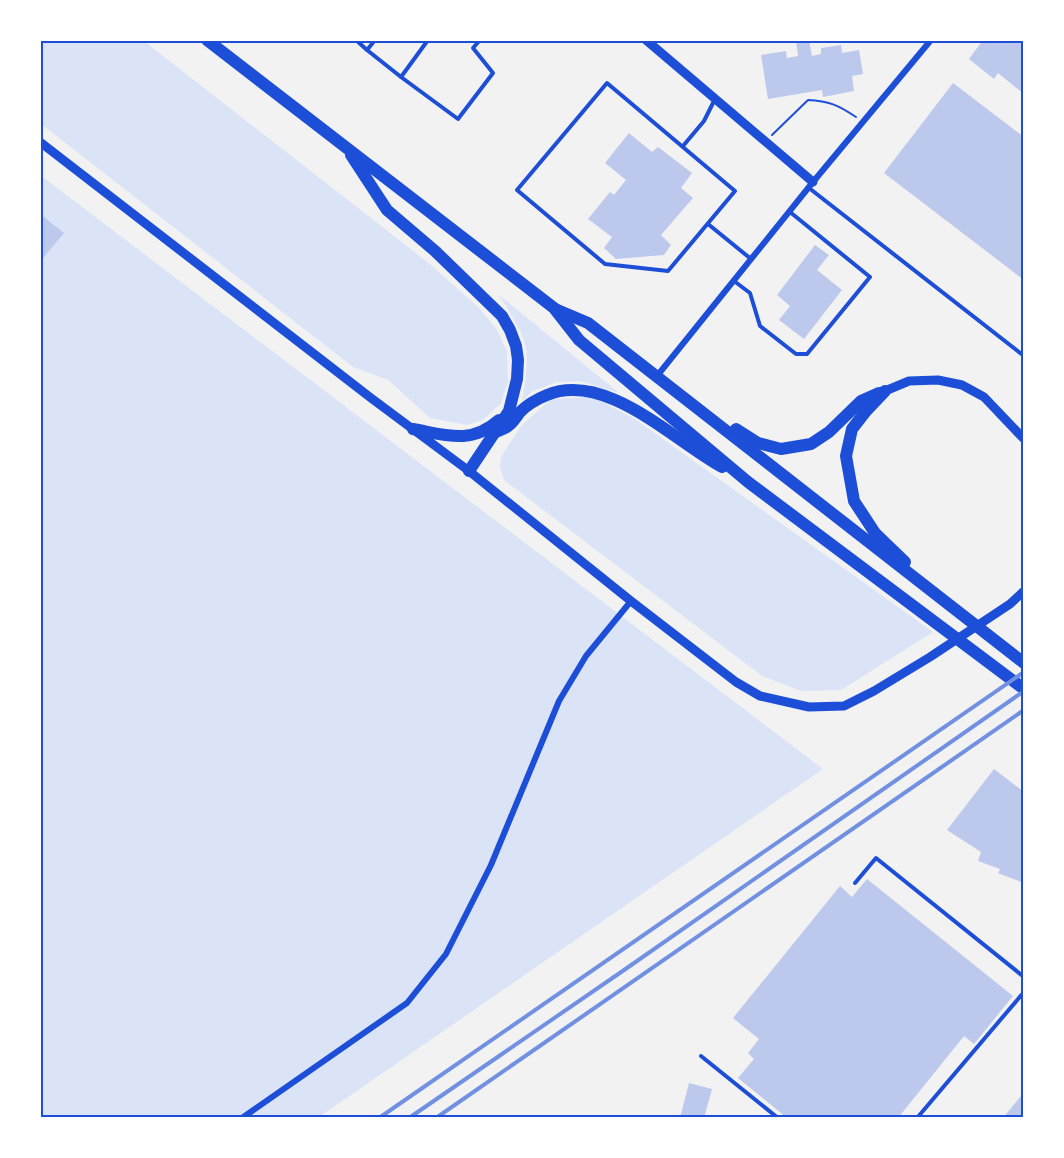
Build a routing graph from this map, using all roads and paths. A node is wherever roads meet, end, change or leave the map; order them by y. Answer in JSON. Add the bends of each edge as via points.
{"nodes":[{"id":1,"x":207,"y":40,"type":"edge"},
{"id":2,"x":356,"y":40,"type":"edge"},
{"id":3,"x":375,"y":40,"type":"edge"},
{"id":4,"x":428,"y":40,"type":"edge"},
{"id":5,"x":480,"y":40,"type":"edge"},
{"id":6,"x":646,"y":40,"type":"edge"},
{"id":7,"x":931,"y":40,"type":"edge"},
{"id":8,"x":367,"y":50,"type":"junction"},
{"id":9,"x":401,"y":77,"type":"junction"},
{"id":10,"x":715,"y":99,"type":"junction"},
{"id":11,"x":863,"y":122,"type":"junction"},
{"id":12,"x":765,"y":141,"type":"junction"},
{"id":13,"x":40,"y":142,"type":"edge"},
{"id":14,"x":345,"y":146,"type":"junction"},
{"id":15,"x":683,"y":146,"type":"junction"},
{"id":16,"x":811,"y":185,"type":"junction"},
{"id":17,"x":789,"y":212,"type":"junction"},
{"id":18,"x":708,"y":224,"type":"junction"},
{"id":19,"x":752,"y":259,"type":"junction"},
{"id":20,"x":734,"y":281,"type":"junction"},
{"id":21,"x":554,"y":308,"type":"junction"},
{"id":22,"x":1023,"y":356,"type":"edge"},
{"id":23,"x":657,"y":376,"type":"junction"},
{"id":24,"x":885,"y":390,"type":"junction"},
{"id":25,"x":684,"y":397,"type":"junction"},
{"id":26,"x":508,"y":411,"type":"junction"},
{"id":27,"x":413,"y":429,"type":"junction"},
{"id":28,"x":495,"y":432,"type":"junction"},
{"id":29,"x":1023,"y":439,"type":"edge"},
{"id":30,"x":469,"y":471,"type":"junction"},
{"id":31,"x":748,"y":482,"type":"junction"},
{"id":32,"x":1023,"y":591,"type":"edge"},
{"id":33,"x":631,"y":601,"type":"junction"},
{"id":34,"x":946,"y":603,"type":"junction"},
{"id":35,"x":1023,"y":663,"type":"edge"},
{"id":36,"x":1023,"y":689,"type":"edge"},
{"id":37,"x":855,"y":883,"type":"dead end"},
{"id":38,"x":1023,"y":977,"type":"edge"},
{"id":39,"x":1023,"y":992,"type":"edge"},
{"id":40,"x":701,"y":1056,"type":"dead end"},
{"id":41,"x":242,"y":1118,"type":"edge"},
{"id":42,"x":778,"y":1118,"type":"edge"},
{"id":43,"x":917,"y":1118,"type":"edge"}],
"edges":[{"from":1,"to":14,"type":"main road"},
{"from":2,"to":8,"type":"lane"},
{"from":3,"to":8,"type":"lane"},
{"from":4,"to":9,"type":"lane"},
{"from":5,"to":9,"type":"lane","via":[[472,48],[493,73],[458,118]]},
{"from":6,"to":10,"type":"street"},
{"from":7,"to":11,"type":"street"},
{"from":8,"to":9,"type":"lane"},
{"from":10,"to":12,"type":"street"},
{"from":10,"to":15,"type":"lane","via":[[704,122]]},
{"from":11,"to":12,"type":"path","via":[[826,101],[808,100]]},
{"from":11,"to":16,"type":"street"},
{"from":12,"to":16,"type":"street"},
{"from":13,"to":27,"type":"street"},
{"from":14,"to":21,"type":"main road"},
{"from":14,"to":26,"type":"main road","via":[[387,210],[502,316],[518,360]]},
{"from":15,"to":18,"type":"lane","via":[[735,191]]},
{"from":15,"to":18,"type":"lane","via":[[607,82],[517,190],[605,264],[668,271]]},
{"from":16,"to":17,"type":"street"},
{"from":16,"to":22,"type":"lane"},
{"from":17,"to":19,"type":"street"},
{"from":17,"to":20,"type":"lane","via":[[870,277],[807,354],[796,354],[760,326],[750,293]]},
{"from":18,"to":19,"type":"lane"},
{"from":19,"to":20,"type":"street"},
{"from":20,"to":23,"type":"street"},
{"from":21,"to":23,"type":"main road","via":[[588,323]]},
{"from":21,"to":31,"type":"main road","via":[[579,340]]},
{"from":23,"to":25,"type":"main road"},
{"from":24,"to":25,"type":"main road","via":[[861,401],[811,444],[781,449],[758,443]]},
{"from":24,"to":29,"type":"street","via":[[909,381],[938,380],[962,385],[984,398]]},
{"from":24,"to":34,"type":"main road","via":[[852,429],[846,456],[854,501],[875,533]]},
{"from":25,"to":34,"type":"main road"},
{"from":26,"to":27,"type":"main road","via":[[493,425],[472,435],[460,437]]},
{"from":26,"to":28,"type":"main road"},
{"from":27,"to":30,"type":"street"},
{"from":28,"to":30,"type":"main road"},
{"from":28,"to":31,"type":"main road","via":[[509,426],[535,400],[581,389],[606,395],[651,420]]},
{"from":30,"to":33,"type":"street"},
{"from":31,"to":36,"type":"main road"},
{"from":32,"to":33,"type":"street","via":[[1010,604],[874,691],[844,706],[809,707],[760,696],[736,682]]},
{"from":33,"to":41,"type":"street","via":[[586,656],[560,701],[491,865],[446,954],[407,1004]]},
{"from":34,"to":35,"type":"main road"},
{"from":37,"to":38,"type":"lane","via":[[876,858]]},
{"from":39,"to":43,"type":"lane"},
{"from":40,"to":42,"type":"lane"}]}
